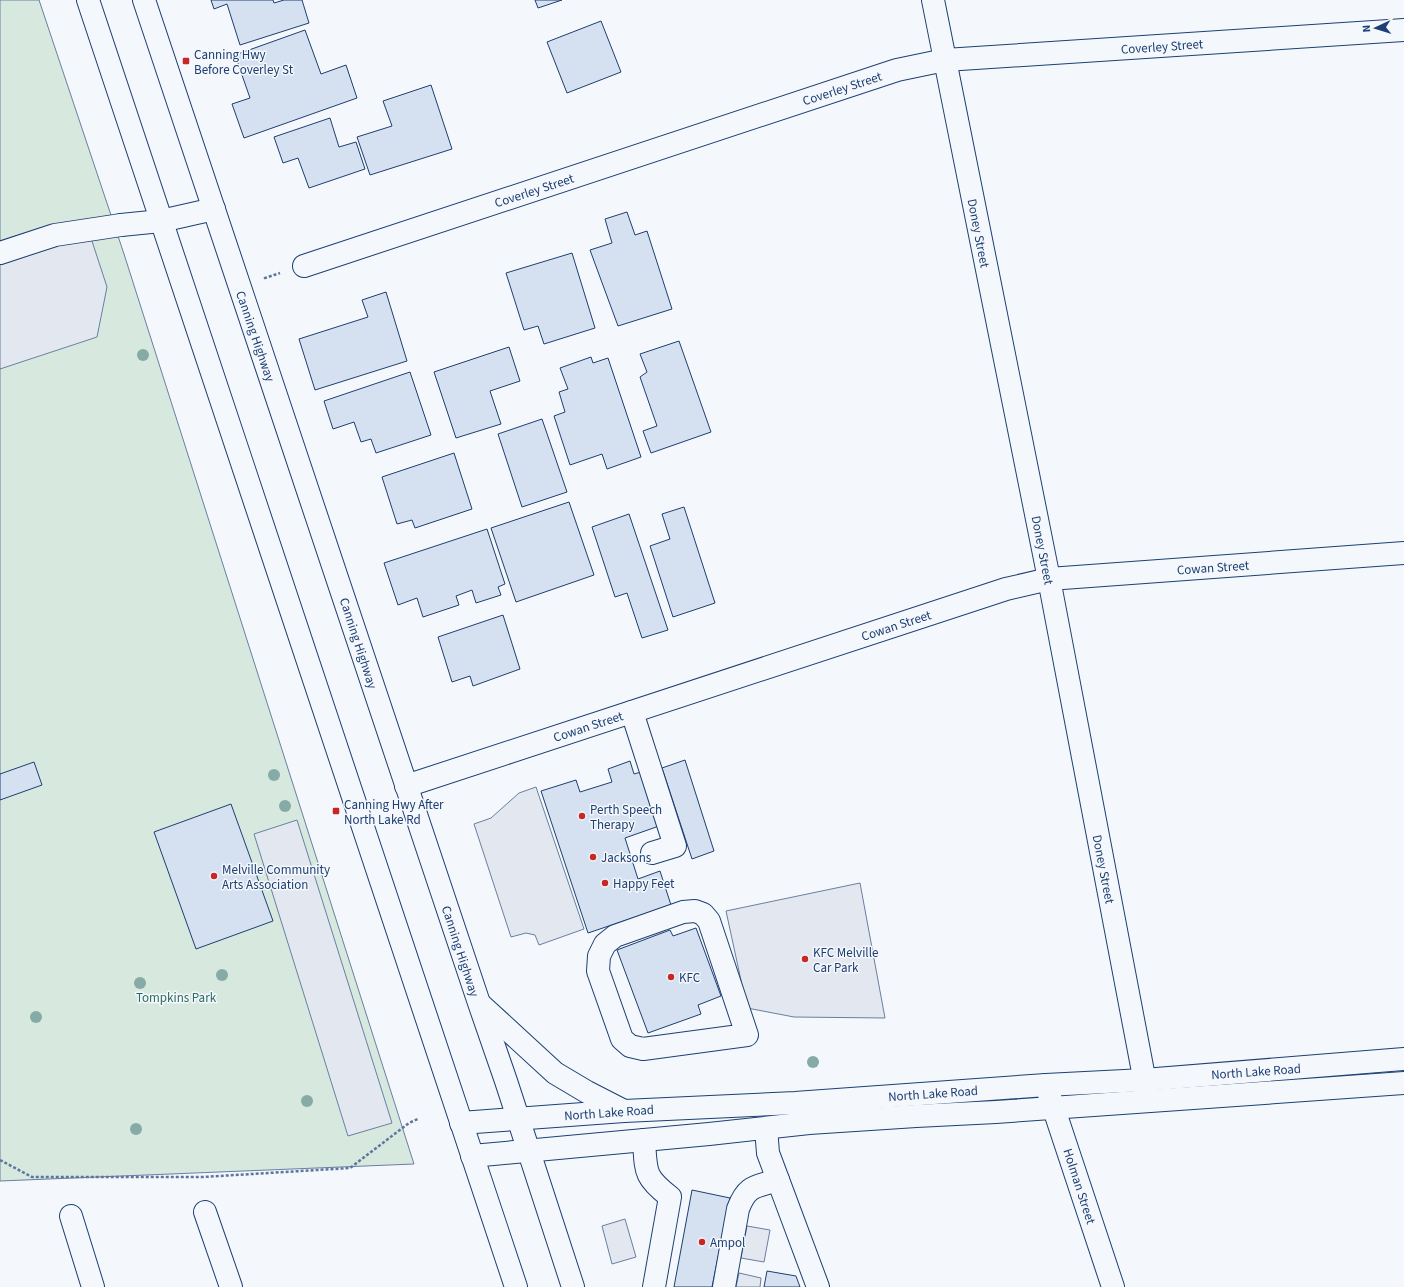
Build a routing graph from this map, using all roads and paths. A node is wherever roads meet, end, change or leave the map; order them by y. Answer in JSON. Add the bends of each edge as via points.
{"nodes":[{"id":1,"x":88,"y":0,"type":"edge"},
{"id":2,"x":144,"y":0,"type":"edge"},
{"id":3,"x":933,"y":0,"type":"edge"},
{"id":4,"x":1404,"y":30,"type":"edge"},
{"id":5,"x":945,"y":60,"type":"junction"},
{"id":6,"x":214,"y":209,"type":"junction"},
{"id":7,"x":161,"y":221,"type":"junction"},
{"id":8,"x":0,"y":253,"type":"edge"},
{"id":9,"x":304,"y":266,"type":"joint"},
{"id":10,"x":263,"y":271,"type":"dead end"},
{"id":11,"x":1404,"y":553,"type":"edge"},
{"id":12,"x":1049,"y":579,"type":"junction"},
{"id":13,"x":632,"y":712,"type":"junction"},
{"id":14,"x":406,"y":786,"type":"junction"},
{"id":15,"x":652,"y":853,"type":"dead end"},
{"id":16,"x":479,"y":1003,"type":"junction"},
{"id":17,"x":748,"y":1034,"type":"joint"},
{"id":18,"x":1404,"y":1060,"type":"edge"},
{"id":19,"x":1144,"y":1080,"type":"junction"},
{"id":20,"x":1404,"y":1083,"type":"edge"},
{"id":21,"x":1046,"y":1085,"type":"junction"},
{"id":22,"x":1149,"y":1102,"type":"junction"},
{"id":23,"x":1054,"y":1108,"type":"junction"},
{"id":24,"x":624,"y":1111,"type":"junction"},
{"id":25,"x":518,"y":1119,"type":"junction"},
{"id":26,"x":418,"y":1120,"type":"dead end"},
{"id":27,"x":462,"y":1123,"type":"junction"},
{"id":28,"x":766,"y":1128,"type":"junction"},
{"id":29,"x":644,"y":1140,"type":"junction"},
{"id":30,"x":528,"y":1151,"type":"junction"},
{"id":31,"x":472,"y":1156,"type":"junction"},
{"id":32,"x":0,"y":1160,"type":"edge"},
{"id":33,"x":778,"y":1180,"type":"junction"},
{"id":34,"x":205,"y":1212,"type":"dead end"},
{"id":35,"x":71,"y":1216,"type":"dead end"},
{"id":36,"x":93,"y":1287,"type":"edge"},
{"id":37,"x":231,"y":1287,"type":"edge"},
{"id":38,"x":516,"y":1287,"type":"edge"},
{"id":39,"x":573,"y":1287,"type":"edge"},
{"id":40,"x":654,"y":1287,"type":"edge"},
{"id":41,"x":724,"y":1287,"type":"edge"},
{"id":42,"x":818,"y":1287,"type":"edge"},
{"id":43,"x":1113,"y":1287,"type":"edge"}],
"edges":[{"from":1,"to":7,"type":"main road"},
{"from":2,"to":6,"type":"main road","name":"Canning Highway"},
{"from":3,"to":5,"type":"main road","name":"Doney Street"},
{"from":4,"to":5,"type":"main road","name":"Coverley Street"},
{"from":5,"to":9,"type":"main road","name":"Coverley Street","via":[[897,70]]},
{"from":5,"to":12,"type":"main road","name":"Doney Street"},
{"from":6,"to":7,"type":"main road"},
{"from":6,"to":14,"type":"main road","name":"Canning Highway"},
{"from":7,"to":8,"type":"main road","via":[[121,224],[55,235]]},
{"from":7,"to":27,"type":"main road"},
{"from":9,"to":10,"type":"path","via":[[265,278]]},
{"from":11,"to":12,"type":"main road","name":"Cowan Street"},
{"from":12,"to":13,"type":"main road","name":"Cowan Street","via":[[1006,589]]},
{"from":12,"to":19,"type":"main road","name":"Doney Street"},
{"from":13,"to":14,"type":"main road","name":"Cowan Street"},
{"from":13,"to":15,"type":"main road","via":[[675,846]]},
{"from":14,"to":16,"type":"main road","name":"Canning Highway"},
{"from":16,"to":24,"type":"main road","via":[[555,1073]]},
{"from":16,"to":25,"type":"main road","name":"Canning Highway"},
{"from":17,"to":17,"type":"main road","via":[[643,1049],[630,1046],[622,1039],[598,971],[599,956],[605,944],[616,936],[683,912],[695,911],[703,914],[709,921]]},
{"from":18,"to":19,"type":"main road","name":"North Lake Road"},
{"from":19,"to":21,"type":"main road","name":"North Lake Road"},
{"from":19,"to":22,"type":"main road","name":"Doney Street"},
{"from":20,"to":22,"type":"main road","name":"North Lake Road"},
{"from":21,"to":23,"type":"main road","name":"Holman Street"},
{"from":21,"to":24,"type":"main road","name":"North Lake Road","via":[[795,1103]]},
{"from":22,"to":23,"type":"main road","name":"North Lake Road"},
{"from":23,"to":28,"type":"main road","name":"North Lake Road","via":[[909,1116]]},
{"from":23,"to":43,"type":"main road","name":"Holman Street"},
{"from":24,"to":25,"type":"main road","name":"North Lake Road"},
{"from":25,"to":27,"type":"main road","name":"North Lake Road"},
{"from":25,"to":30,"type":"main road","name":"Canning Highway"},
{"from":26,"to":32,"type":"path","via":[[408,1123],[350,1168],[203,1177],[32,1177]]},
{"from":27,"to":31,"type":"main road"},
{"from":28,"to":29,"type":"main road","name":"North Lake Road"},
{"from":28,"to":33,"type":"main road","via":[[768,1153]]},
{"from":29,"to":30,"type":"main road","name":"North Lake Road"},
{"from":29,"to":40,"type":"main road","via":[[649,1178],[670,1197]]},
{"from":30,"to":31,"type":"main road","name":"North Lake Road"},
{"from":30,"to":39,"type":"main road","name":"Canning Highway"},
{"from":31,"to":38,"type":"main road"},
{"from":33,"to":41,"type":"main road","via":[[750,1189],[741,1200]]},
{"from":33,"to":42,"type":"main road"},
{"from":34,"to":37,"type":"main road"},
{"from":35,"to":36,"type":"main road"}]}
